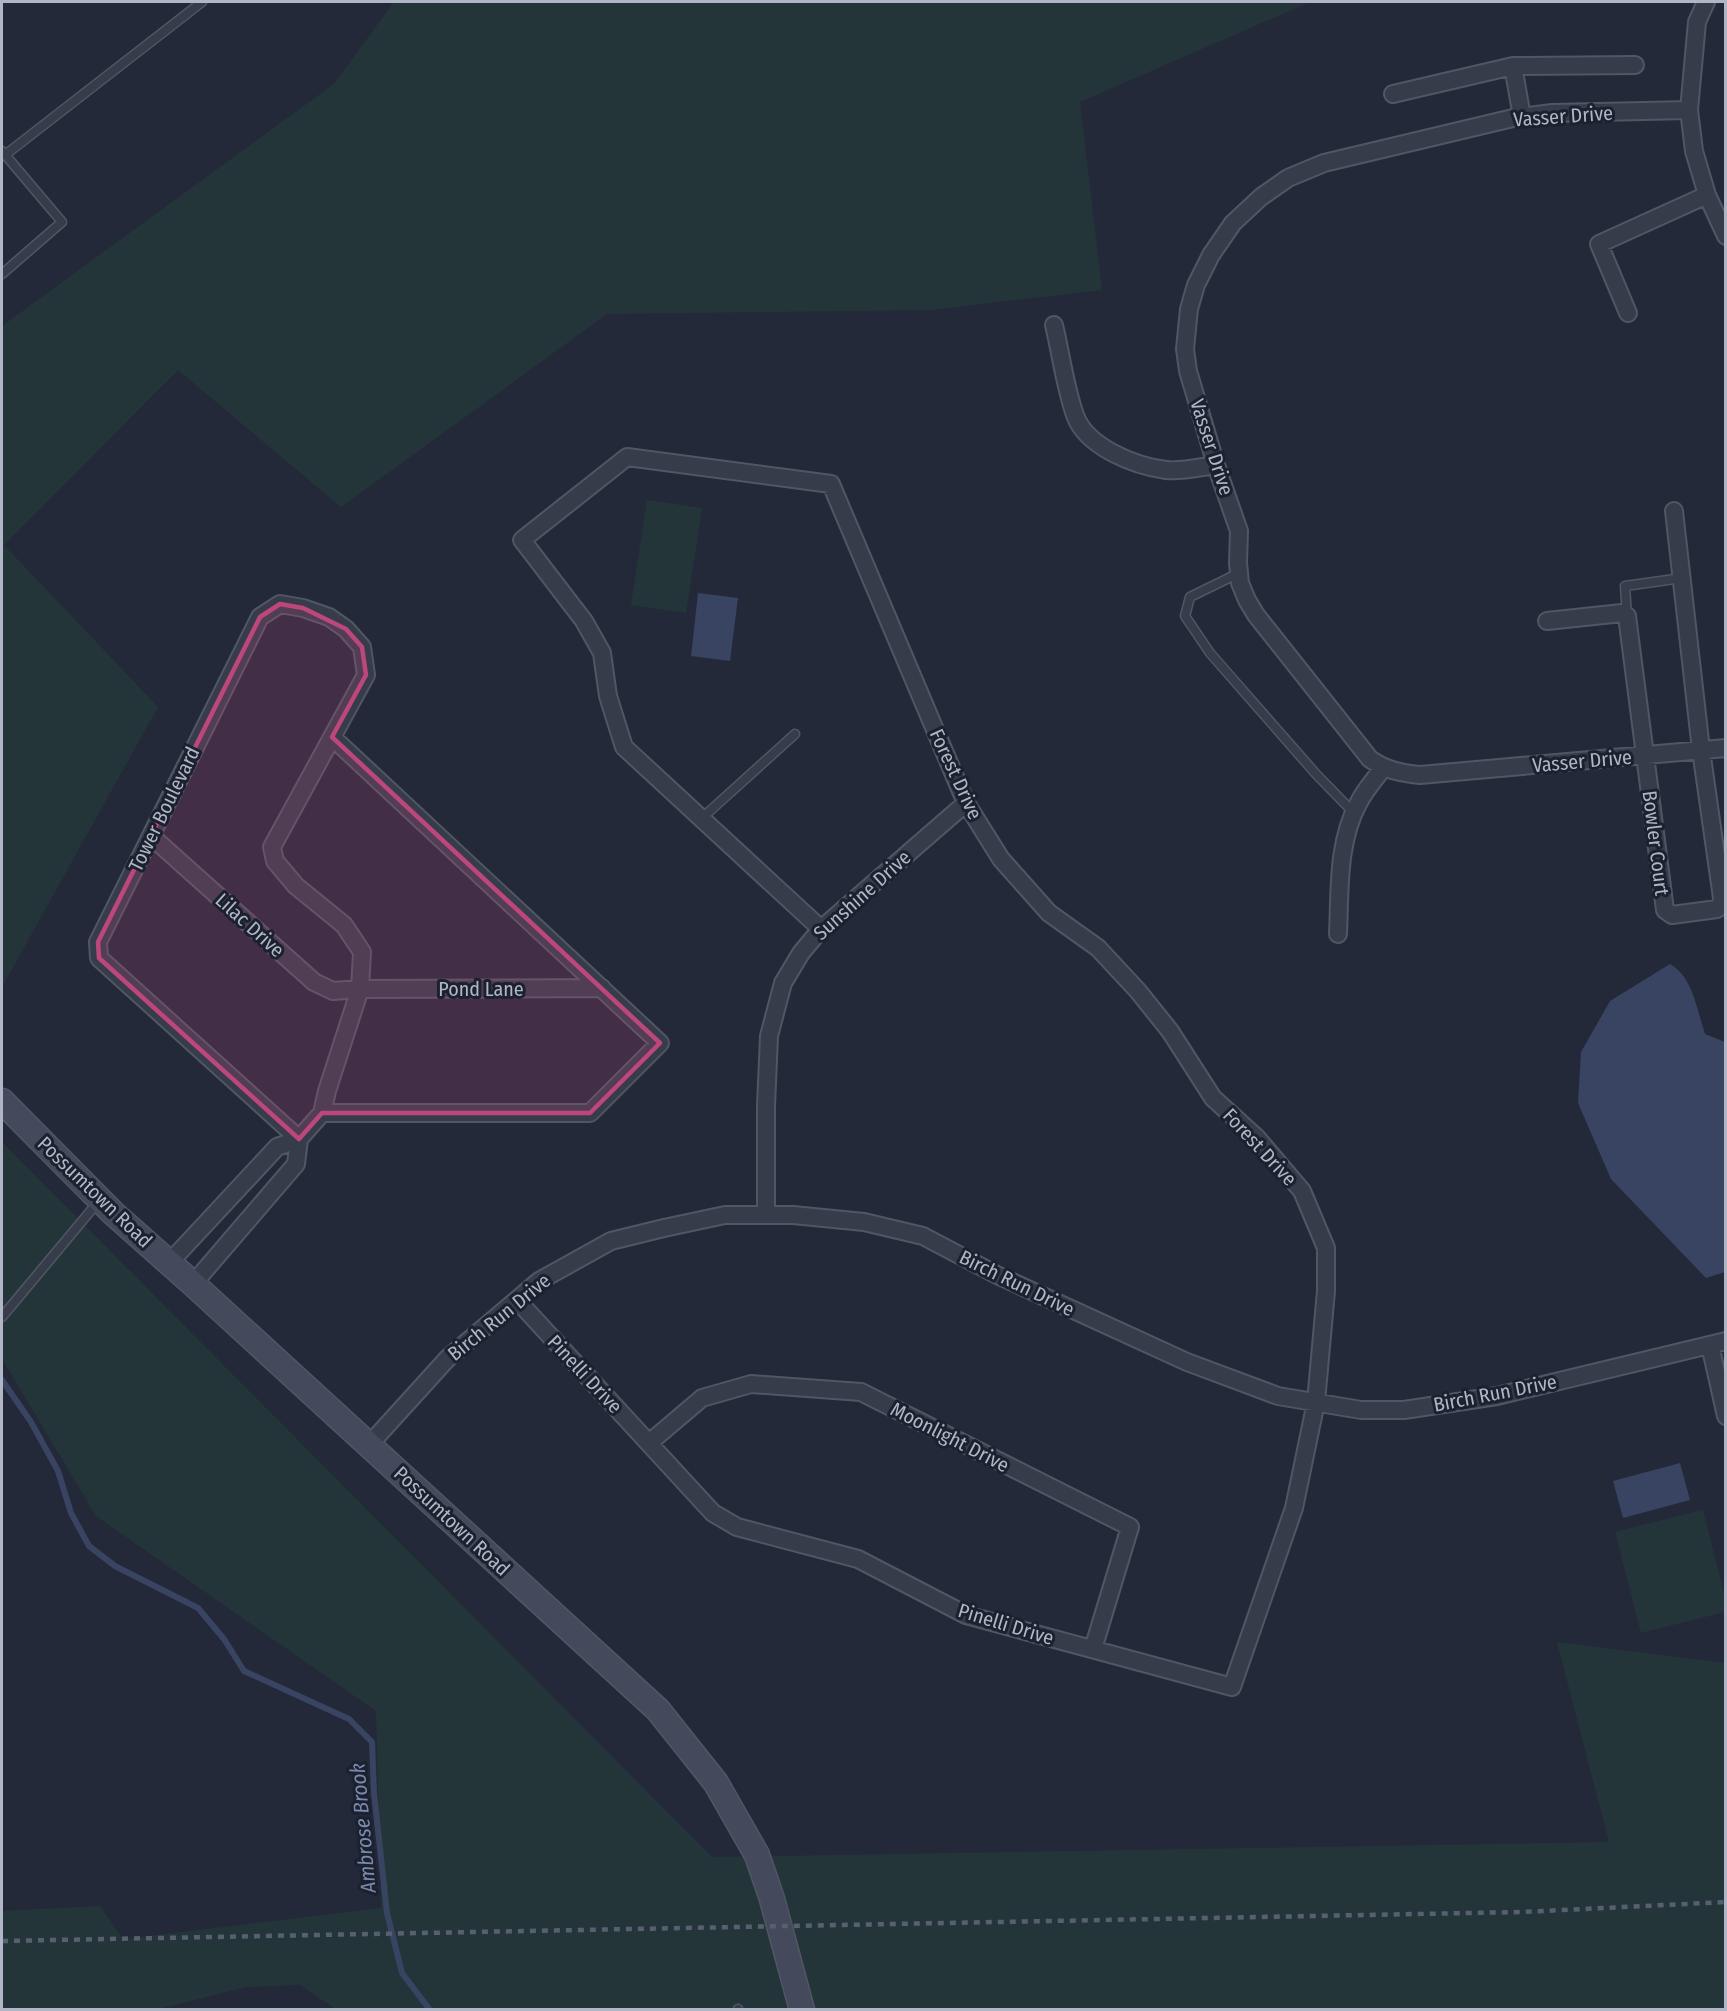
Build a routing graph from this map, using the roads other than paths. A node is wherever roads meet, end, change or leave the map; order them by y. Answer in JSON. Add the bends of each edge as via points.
{"nodes":[{"id":1,"x":202,"y":2,"type":"edge"},
{"id":2,"x":1706,"y":2,"type":"edge"},
{"id":3,"x":1635,"y":65,"type":"dead end"},
{"id":4,"x":1513,"y":66,"type":"junction"},
{"id":5,"x":1393,"y":94,"type":"dead end"},
{"id":6,"x":1689,"y":110,"type":"junction"},
{"id":7,"x":1522,"y":117,"type":"junction"},
{"id":8,"x":3,"y":153,"type":"edge"},
{"id":9,"x":1707,"y":195,"type":"junction"},
{"id":10,"x":1725,"y":236,"type":"edge"},
{"id":11,"x":2,"y":274,"type":"edge"},
{"id":12,"x":1628,"y":313,"type":"dead end"},
{"id":13,"x":1054,"y":325,"type":"dead end"},
{"id":14,"x":1216,"y":465,"type":"junction"},
{"id":15,"x":1674,"y":511,"type":"dead end"},
{"id":16,"x":1239,"y":572,"type":"junction"},
{"id":17,"x":1682,"y":578,"type":"junction"},
{"id":18,"x":1627,"y":616,"type":"junction"},
{"id":19,"x":1547,"y":621,"type":"dead end"},
{"id":20,"x":795,"y":734,"type":"dead end"},
{"id":21,"x":332,"y":737,"type":"junction"},
{"id":22,"x":1725,"y":748,"type":"edge"},
{"id":23,"x":1701,"y":750,"type":"junction"},
{"id":24,"x":1645,"y":756,"type":"junction"},
{"id":25,"x":1383,"y":768,"type":"junction"},
{"id":26,"x":966,"y":803,"type":"junction"},
{"id":27,"x":1354,"y":813,"type":"junction"},
{"id":28,"x":702,"y":818,"type":"junction"},
{"id":29,"x":151,"y":836,"type":"junction"},
{"id":30,"x":821,"y":929,"type":"junction"},
{"id":31,"x":1338,"y":934,"type":"dead end"},
{"id":32,"x":602,"y":988,"type":"junction"},
{"id":33,"x":360,"y":989,"type":"junction"},
{"id":34,"x":2,"y":1101,"type":"edge"},
{"id":35,"x":322,"y":1113,"type":"junction"},
{"id":36,"x":299,"y":1138,"type":"junction"},
{"id":37,"x":100,"y":1200,"type":"junction"},
{"id":38,"x":766,"y":1215,"type":"junction"},
{"id":39,"x":169,"y":1263,"type":"junction"},
{"id":40,"x":193,"y":1284,"type":"junction"},
{"id":41,"x":517,"y":1300,"type":"junction"},
{"id":42,"x":2,"y":1317,"type":"edge"},
{"id":43,"x":1718,"y":1343,"type":"edge"},
{"id":44,"x":1316,"y":1402,"type":"junction"},
{"id":45,"x":1725,"y":1416,"type":"edge"},
{"id":46,"x":649,"y":1443,"type":"junction"},
{"id":47,"x":369,"y":1445,"type":"junction"},
{"id":48,"x":1093,"y":1650,"type":"junction"},
{"id":49,"x":802,"y":2010,"type":"edge"}],
"edges":[{"from":1,"to":8,"type":"lane"},
{"from":2,"to":6,"type":"street","via":[[1697,22]]},
{"from":3,"to":4,"type":"street"},
{"from":4,"to":5,"type":"street"},
{"from":4,"to":7,"type":"street"},
{"from":6,"to":7,"type":"street","name":"Vasser Drive"},
{"from":6,"to":9,"type":"street","via":[[1694,151]]},
{"from":7,"to":14,"type":"street","name":"Vasser Drive","via":[[1324,163],[1288,178],[1233,222],[1196,285],[1185,350]]},
{"from":8,"to":11,"type":"lane","via":[[62,222]]},
{"from":9,"to":10,"type":"street"},
{"from":9,"to":12,"type":"street","via":[[1599,244]]},
{"from":13,"to":14,"type":"street","via":[[1075,417],[1091,438],[1134,463],[1167,470]]},
{"from":14,"to":16,"type":"street","name":"Vasser Drive","via":[[1239,531]]},
{"from":15,"to":17,"type":"street","name":"Bowler Court"},
{"from":16,"to":25,"type":"street","name":"Vasser Drive","via":[[1240,583],[1256,615],[1370,759]]},
{"from":16,"to":27,"type":"lane","via":[[1190,597],[1185,616],[1210,653]]},
{"from":17,"to":18,"type":"lane","via":[[1625,586]]},
{"from":17,"to":23,"type":"street","name":"Bowler Court"},
{"from":18,"to":19,"type":"street","via":[[1622,613]]},
{"from":18,"to":24,"type":"street","name":"Bowler Court"},
{"from":20,"to":28,"type":"lane"},
{"from":21,"to":29,"type":"street","name":"Tower Boulevard","via":[[366,675],[362,647],[329,617],[280,604],[260,617]]},
{"from":21,"to":32,"type":"street"},
{"from":21,"to":33,"type":"street","name":"Tower Boulevard","via":[[272,847],[275,861],[296,886],[344,925],[362,952]]},
{"from":22,"to":23,"type":"street","name":"Vasser Drive"},
{"from":23,"to":24,"type":"street","name":"Vasser Drive"},
{"from":23,"to":24,"type":"street","name":"Bowler Court","via":[[1722,902],[1714,910],[1672,915],[1664,906]]},
{"from":24,"to":25,"type":"street","name":"Vasser Drive","via":[[1420,775]]},
{"from":25,"to":27,"type":"street"},
{"from":26,"to":28,"type":"street","name":"Forest Drive","via":[[831,484],[627,457],[522,540],[584,621],[602,653],[608,696],[624,747]]},
{"from":26,"to":30,"type":"street","name":"Sunshine Drive"},
{"from":26,"to":44,"type":"street","name":"Forest Drive","via":[[1001,859],[1049,913],[1098,948],[1138,991],[1170,1031],[1213,1098],[1257,1138],[1302,1191],[1326,1248]]},
{"from":27,"to":31,"type":"street","via":[[1342,852]]},
{"from":28,"to":30,"type":"street"},
{"from":29,"to":33,"type":"street","name":"Lilac Drive","via":[[314,982],[333,991]]},
{"from":29,"to":36,"type":"street","name":"Tower Boulevard","via":[[98,942],[99,958]]},
{"from":30,"to":38,"type":"street","name":"Sunshine Drive","via":[[783,983],[769,1036]]},
{"from":32,"to":33,"type":"street","name":"Pond Lane"},
{"from":32,"to":35,"type":"street","via":[[660,1042],[590,1113]]},
{"from":33,"to":35,"type":"street","name":"Tower Boulevard"},
{"from":34,"to":37,"type":"main road","name":"Possumtown Road"},
{"from":35,"to":36,"type":"street","name":"Tower Boulevard"},
{"from":36,"to":39,"type":"street","name":"Tower Boulevard","via":[[277,1147]]},
{"from":36,"to":40,"type":"street","via":[[296,1164]]},
{"from":37,"to":39,"type":"main road","name":"Possumtown Road"},
{"from":37,"to":42,"type":"lane"},
{"from":38,"to":41,"type":"street","name":"Birch Run Drive","via":[[725,1215],[611,1241],[539,1281]]},
{"from":38,"to":44,"type":"street","name":"Birch Run Drive","via":[[864,1222],[923,1236],[996,1275],[1187,1362],[1278,1396]]},
{"from":39,"to":40,"type":"main road","name":"Possumtown Road"},
{"from":40,"to":47,"type":"main road","name":"Possumtown Road"},
{"from":41,"to":46,"type":"street","name":"Pinelli Drive"},
{"from":41,"to":47,"type":"street","name":"Birch Run Drive","via":[[447,1359]]},
{"from":43,"to":44,"type":"street","name":"Birch Run Drive","via":[[1497,1396],[1404,1410],[1361,1410]]},
{"from":43,"to":45,"type":"street"},
{"from":44,"to":48,"type":"street","name":"Pinelli Drive","via":[[1294,1508],[1232,1687]]},
{"from":46,"to":48,"type":"street","name":"Pinelli Drive","via":[[713,1513],[738,1527],[858,1559],[966,1615]]},
{"from":46,"to":48,"type":"street","name":"Moonlight Drive","via":[[702,1398],[751,1384],[861,1392],[1130,1527]]},
{"from":47,"to":49,"type":"main road","name":"Possumtown Road","via":[[658,1710],[716,1783],[757,1855]]}]}
